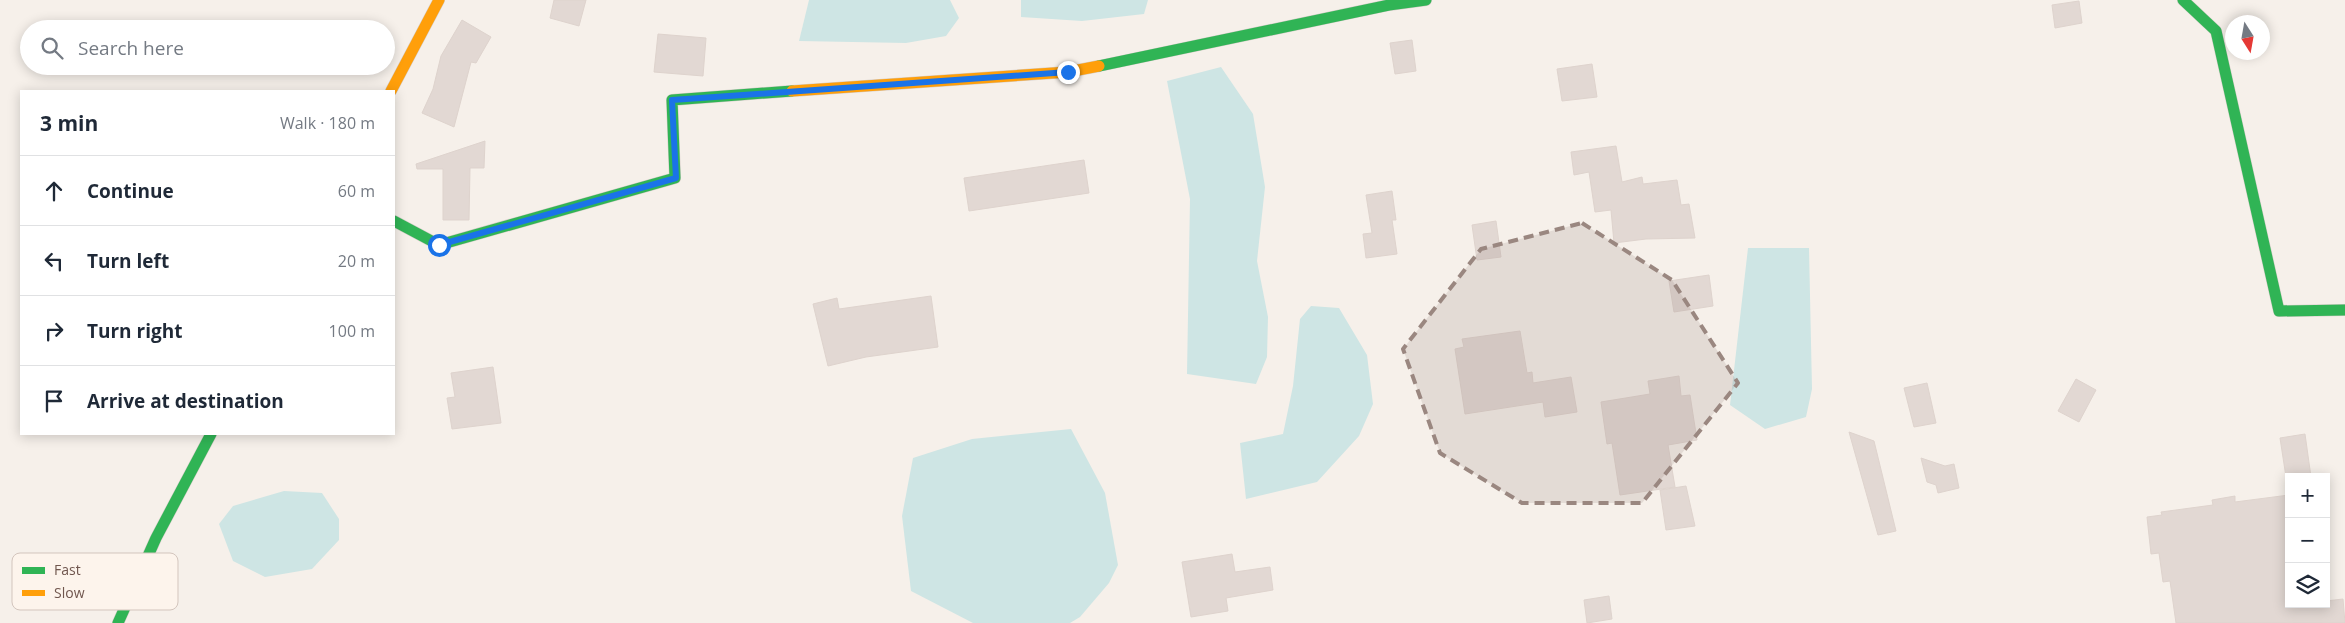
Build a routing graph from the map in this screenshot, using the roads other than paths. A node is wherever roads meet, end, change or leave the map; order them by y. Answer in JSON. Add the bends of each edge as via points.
{"nodes":[{"id":1,"x":439,"y":0,"type":"edge"},
{"id":2,"x":1426,"y":0,"type":"edge"},
{"id":3,"x":2183,"y":0,"type":"edge"},
{"id":4,"x":392,"y":90,"type":"edge"},
{"id":5,"x":395,"y":222,"type":"edge"},
{"id":6,"x":2345,"y":310,"type":"edge"},
{"id":7,"x":210,"y":435,"type":"edge"},
{"id":8,"x":149,"y":553,"type":"edge"},
{"id":9,"x":124,"y":610,"type":"edge"},
{"id":10,"x":118,"y":623,"type":"edge"}],
"edges":[{"from":1,"to":4,"type":"street"},
{"from":2,"to":5,"type":"street","via":[[1068,72],[672,100],[676,178],[439,245]]},
{"from":3,"to":6,"type":"street","via":[[2216,31],[2279,311]]},
{"from":7,"to":8,"type":"street"},
{"from":9,"to":10,"type":"street"}]}
